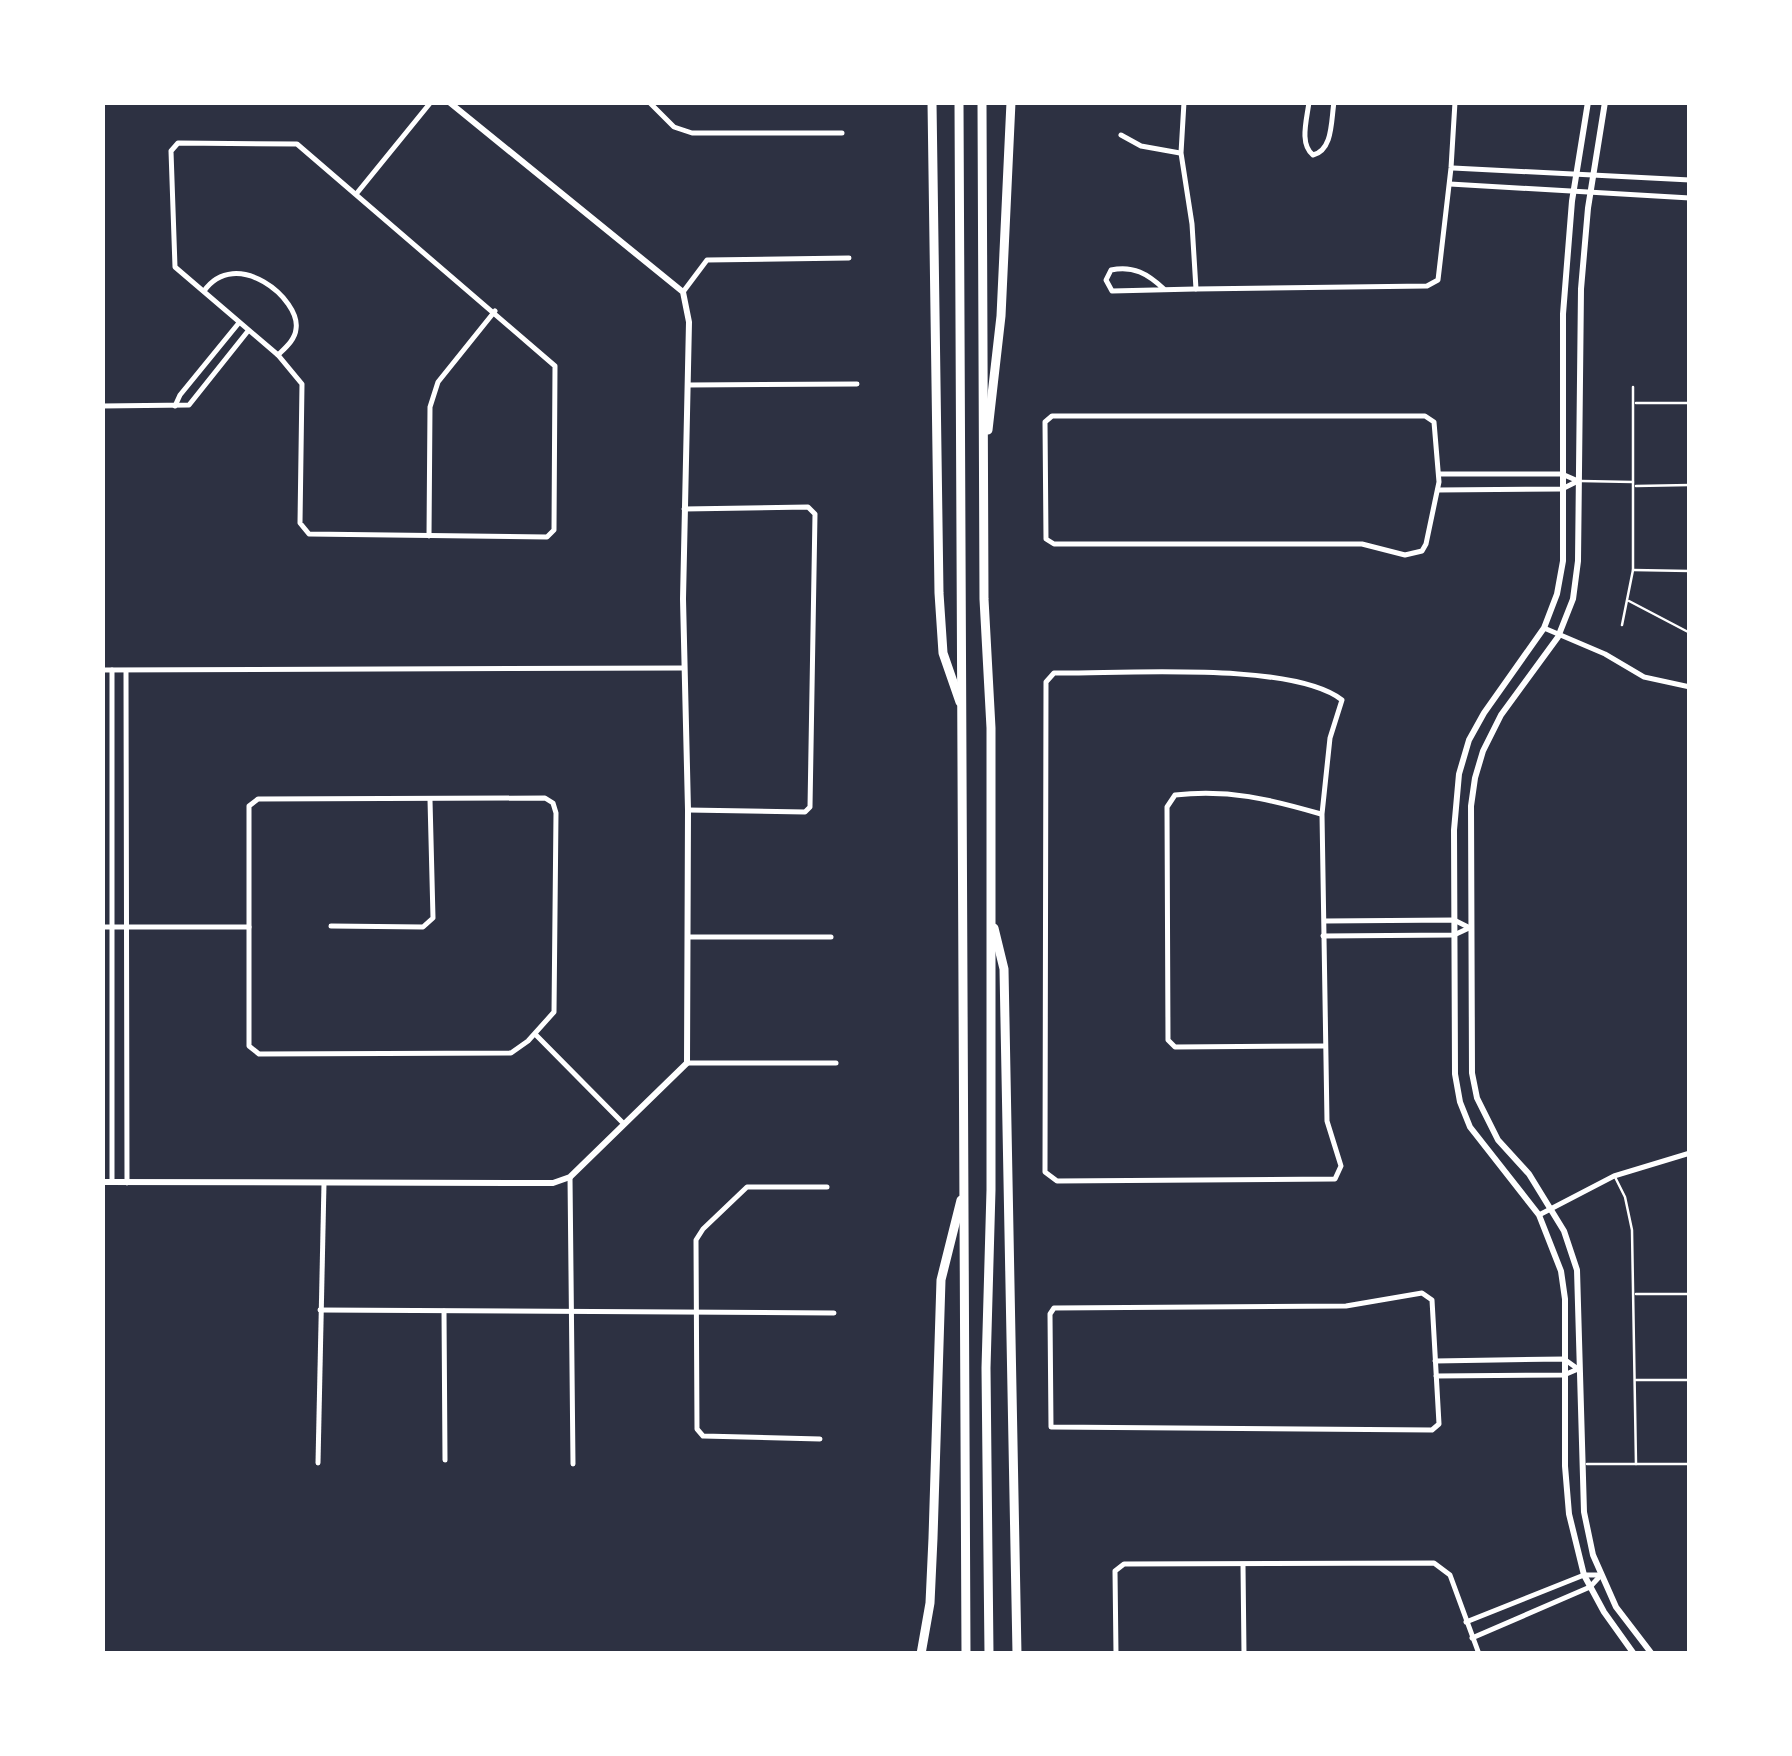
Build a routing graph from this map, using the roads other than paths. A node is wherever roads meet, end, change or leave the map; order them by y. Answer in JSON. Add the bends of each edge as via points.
{"nodes":[{"id":1,"x":431,"y":102,"type":"edge"},
{"id":2,"x":450,"y":102,"type":"edge"},
{"id":3,"x":649,"y":102,"type":"edge"},
{"id":4,"x":932,"y":102,"type":"edge"},
{"id":5,"x":959,"y":102,"type":"edge"},
{"id":6,"x":982,"y":102,"type":"edge"},
{"id":7,"x":1012,"y":102,"type":"edge"},
{"id":8,"x":1184,"y":102,"type":"edge"},
{"id":9,"x":1310,"y":102,"type":"edge"},
{"id":10,"x":1334,"y":102,"type":"edge"},
{"id":11,"x":1455,"y":102,"type":"edge"},
{"id":12,"x":1588,"y":102,"type":"edge"},
{"id":13,"x":1605,"y":102,"type":"edge"},
{"id":14,"x":842,"y":132,"type":"dead end"},
{"id":15,"x":1122,"y":135,"type":"dead end"},
{"id":16,"x":1181,"y":153,"type":"junction"},
{"id":17,"x":1452,"y":168,"type":"junction"},
{"id":18,"x":1577,"y":175,"type":"junction"},
{"id":19,"x":1593,"y":175,"type":"junction"},
{"id":20,"x":1690,"y":180,"type":"edge"},
{"id":21,"x":1450,"y":184,"type":"junction"},
{"id":22,"x":1574,"y":191,"type":"junction"},
{"id":23,"x":1591,"y":192,"type":"junction"},
{"id":24,"x":357,"y":193,"type":"junction"},
{"id":25,"x":1690,"y":198,"type":"edge"},
{"id":26,"x":849,"y":258,"type":"dead end"},
{"id":27,"x":1196,"y":288,"type":"junction"},
{"id":28,"x":1164,"y":289,"type":"junction"},
{"id":29,"x":203,"y":292,"type":"junction"},
{"id":30,"x":683,"y":292,"type":"junction"},
{"id":31,"x":494,"y":311,"type":"junction"},
{"id":32,"x":238,"y":324,"type":"junction"},
{"id":33,"x":248,"y":331,"type":"junction"},
{"id":34,"x":278,"y":356,"type":"junction"},
{"id":35,"x":857,"y":384,"type":"dead end"},
{"id":36,"x":688,"y":386,"type":"junction"},
{"id":37,"x":1633,"y":387,"type":"dead end"},
{"id":38,"x":1633,"y":403,"type":"junction"},
{"id":39,"x":1690,"y":403,"type":"edge"},
{"id":40,"x":102,"y":406,"type":"edge"},
{"id":41,"x":175,"y":406,"type":"junction"},
{"id":42,"x":983,"y":472,"type":"junction"},
{"id":43,"x":1439,"y":474,"type":"junction"},
{"id":44,"x":1562,"y":474,"type":"junction"},
{"id":45,"x":1578,"y":481,"type":"junction"},
{"id":46,"x":1634,"y":484,"type":"junction"},
{"id":47,"x":1690,"y":485,"type":"edge"},
{"id":48,"x":1562,"y":489,"type":"junction"},
{"id":49,"x":1438,"y":490,"type":"junction"},
{"id":50,"x":684,"y":509,"type":"junction"},
{"id":51,"x":429,"y":536,"type":"junction"},
{"id":52,"x":1632,"y":570,"type":"junction"},
{"id":53,"x":1690,"y":571,"type":"edge"},
{"id":54,"x":1629,"y":601,"type":"junction"},
{"id":55,"x":1622,"y":625,"type":"dead end"},
{"id":56,"x":1544,"y":628,"type":"junction"},
{"id":57,"x":1690,"y":633,"type":"edge"},
{"id":58,"x":1558,"y":637,"type":"junction"},
{"id":59,"x":684,"y":668,"type":"junction"},
{"id":60,"x":102,"y":670,"type":"edge"},
{"id":61,"x":112,"y":670,"type":"junction"},
{"id":62,"x":126,"y":670,"type":"junction"},
{"id":63,"x":1690,"y":687,"type":"edge"},
{"id":64,"x":962,"y":706,"type":"junction"},
{"id":65,"x":430,"y":800,"type":"junction"},
{"id":66,"x":688,"y":810,"type":"junction"},
{"id":67,"x":1322,"y":814,"type":"junction"},
{"id":68,"x":991,"y":915,"type":"junction"},
{"id":69,"x":1454,"y":920,"type":"junction"},
{"id":70,"x":1324,"y":921,"type":"junction"},
{"id":71,"x":331,"y":926,"type":"dead end"},
{"id":72,"x":102,"y":927,"type":"edge"},
{"id":73,"x":112,"y":927,"type":"junction"},
{"id":74,"x":126,"y":927,"type":"junction"},
{"id":75,"x":250,"y":927,"type":"junction"},
{"id":76,"x":1470,"y":928,"type":"junction"},
{"id":77,"x":1454,"y":935,"type":"junction"},
{"id":78,"x":1324,"y":936,"type":"junction"},
{"id":79,"x":688,"y":937,"type":"junction"},
{"id":80,"x":830,"y":937,"type":"dead end"},
{"id":81,"x":535,"y":1034,"type":"junction"},
{"id":82,"x":1325,"y":1046,"type":"junction"},
{"id":83,"x":836,"y":1062,"type":"dead end"},
{"id":84,"x":687,"y":1063,"type":"junction"},
{"id":85,"x":623,"y":1123,"type":"junction"},
{"id":86,"x":1690,"y":1153,"type":"edge"},
{"id":87,"x":570,"y":1176,"type":"junction"},
{"id":88,"x":1614,"y":1176,"type":"junction"},
{"id":89,"x":102,"y":1182,"type":"edge"},
{"id":90,"x":112,"y":1182,"type":"junction"},
{"id":91,"x":127,"y":1182,"type":"junction"},
{"id":92,"x":324,"y":1183,"type":"junction"},
{"id":93,"x":826,"y":1187,"type":"dead end"},
{"id":94,"x":964,"y":1188,"type":"junction"},
{"id":95,"x":1552,"y":1208,"type":"junction"},
{"id":96,"x":1539,"y":1215,"type":"junction"},
{"id":97,"x":1634,"y":1294,"type":"junction"},
{"id":98,"x":1690,"y":1294,"type":"edge"},
{"id":99,"x":320,"y":1310,"type":"junction"},
{"id":100,"x":444,"y":1311,"type":"junction"},
{"id":101,"x":570,"y":1312,"type":"junction"},
{"id":102,"x":834,"y":1313,"type":"dead end"},
{"id":103,"x":697,"y":1314,"type":"junction"},
{"id":104,"x":1564,"y":1359,"type":"junction"},
{"id":105,"x":1435,"y":1360,"type":"junction"},
{"id":106,"x":1578,"y":1369,"type":"junction"},
{"id":107,"x":1564,"y":1375,"type":"junction"},
{"id":108,"x":1436,"y":1376,"type":"junction"},
{"id":109,"x":1635,"y":1380,"type":"junction"},
{"id":110,"x":1690,"y":1380,"type":"edge"},
{"id":111,"x":820,"y":1438,"type":"dead end"},
{"id":112,"x":445,"y":1460,"type":"dead end"},
{"id":113,"x":318,"y":1463,"type":"dead end"},
{"id":114,"x":573,"y":1464,"type":"dead end"},
{"id":115,"x":1580,"y":1464,"type":"junction"},
{"id":116,"x":1636,"y":1464,"type":"junction"},
{"id":117,"x":1690,"y":1464,"type":"edge"},
{"id":118,"x":1242,"y":1565,"type":"junction"},
{"id":119,"x":1584,"y":1575,"type":"junction"},
{"id":120,"x":1601,"y":1575,"type":"junction"},
{"id":121,"x":1590,"y":1588,"type":"junction"},
{"id":122,"x":1466,"y":1622,"type":"junction"},
{"id":123,"x":1472,"y":1638,"type":"junction"},
{"id":124,"x":921,"y":1654,"type":"edge"},
{"id":125,"x":966,"y":1654,"type":"edge"},
{"id":126,"x":989,"y":1654,"type":"edge"},
{"id":127,"x":1017,"y":1654,"type":"edge"},
{"id":128,"x":1116,"y":1654,"type":"edge"},
{"id":129,"x":1244,"y":1654,"type":"edge"},
{"id":130,"x":1480,"y":1654,"type":"edge"},
{"id":131,"x":1634,"y":1654,"type":"edge"},
{"id":132,"x":1652,"y":1654,"type":"edge"}],
"edges":[{"from":1,"to":24,"type":"street"},
{"from":2,"to":30,"type":"street"},
{"from":3,"to":14,"type":"street","via":[[692,133]]},
{"from":4,"to":64,"type":"highway","via":[[938,594],[943,654]]},
{"from":5,"to":64,"type":"highway"},
{"from":6,"to":42,"type":"highway"},
{"from":7,"to":42,"type":"highway","via":[[1001,316]]},
{"from":8,"to":16,"type":"street"},
{"from":9,"to":10,"type":"street","via":[[1305,140],[1313,156],[1326,148]]},
{"from":11,"to":17,"type":"street"},
{"from":12,"to":18,"type":"street"},
{"from":13,"to":19,"type":"street"},
{"from":15,"to":16,"type":"street"},
{"from":16,"to":27,"type":"street"},
{"from":17,"to":18,"type":"street"},
{"from":17,"to":21,"type":"street"},
{"from":18,"to":19,"type":"street"},
{"from":18,"to":22,"type":"street"},
{"from":19,"to":20,"type":"street"},
{"from":19,"to":23,"type":"street"},
{"from":21,"to":22,"type":"street"},
{"from":21,"to":27,"type":"street","via":[[1438,280],[1427,286]]},
{"from":22,"to":23,"type":"street"},
{"from":22,"to":44,"type":"street","via":[[1563,314]]},
{"from":23,"to":25,"type":"street"},
{"from":23,"to":45,"type":"street","via":[[1581,288]]},
{"from":24,"to":29,"type":"street","via":[[296,144],[178,143],[171,151],[176,266]]},
{"from":24,"to":31,"type":"street"},
{"from":26,"to":30,"type":"street","via":[[707,260]]},
{"from":27,"to":28,"type":"street"},
{"from":28,"to":28,"type":"street","via":[[1112,291],[1106,280],[1111,270],[1124,267],[1149,275]]},
{"from":29,"to":32,"type":"street"},
{"from":29,"to":34,"type":"street","via":[[221,274],[234,272],[266,284],[296,322]]},
{"from":30,"to":36,"type":"street"},
{"from":31,"to":51,"type":"street","via":[[438,382],[430,407]]},
{"from":31,"to":51,"type":"street","via":[[555,366],[554,530],[547,537]]},
{"from":32,"to":33,"type":"street"},
{"from":32,"to":41,"type":"street"},
{"from":33,"to":34,"type":"street"},
{"from":33,"to":41,"type":"street","via":[[189,404]]},
{"from":34,"to":51,"type":"street","via":[[302,384],[300,523],[309,534]]},
{"from":35,"to":36,"type":"street"},
{"from":36,"to":50,"type":"street"},
{"from":37,"to":38,"type":"lane"},
{"from":38,"to":39,"type":"lane"},
{"from":38,"to":46,"type":"lane"},
{"from":40,"to":41,"type":"street"},
{"from":42,"to":68,"type":"highway"},
{"from":43,"to":44,"type":"street"},
{"from":43,"to":49,"type":"street"},
{"from":43,"to":49,"type":"street","via":[[1434,422],[1425,416],[1052,416],[1045,422],[1046,538],[1054,544],[1362,544],[1414,554],[1426,544]]},
{"from":44,"to":45,"type":"street"},
{"from":44,"to":48,"type":"street"},
{"from":45,"to":46,"type":"lane"},
{"from":45,"to":48,"type":"street"},
{"from":45,"to":58,"type":"street","via":[[1578,561]]},
{"from":46,"to":47,"type":"lane"},
{"from":46,"to":52,"type":"lane"},
{"from":48,"to":49,"type":"street"},
{"from":48,"to":56,"type":"street","via":[[1563,561]]},
{"from":50,"to":59,"type":"street"},
{"from":50,"to":66,"type":"street","via":[[808,507],[815,514],[810,807]]},
{"from":52,"to":53,"type":"lane"},
{"from":52,"to":54,"type":"lane"},
{"from":54,"to":55,"type":"lane"},
{"from":54,"to":57,"type":"lane"},
{"from":56,"to":58,"type":"street"},
{"from":56,"to":69,"type":"street","via":[[1469,740],[1456,804]]},
{"from":58,"to":63,"type":"street","via":[[1644,677]]},
{"from":58,"to":76,"type":"street","via":[[1501,715],[1484,751],[1471,806]]},
{"from":59,"to":62,"type":"street"},
{"from":59,"to":66,"type":"street"},
{"from":60,"to":61,"type":"street"},
{"from":61,"to":62,"type":"street"},
{"from":61,"to":73,"type":"street"},
{"from":62,"to":74,"type":"street"},
{"from":64,"to":94,"type":"highway"},
{"from":65,"to":71,"type":"street","via":[[433,918],[424,928]]},
{"from":65,"to":75,"type":"street","via":[[258,799],[250,806]]},
{"from":65,"to":81,"type":"street","via":[[553,803],[554,1012]]},
{"from":66,"to":79,"type":"street"},
{"from":67,"to":70,"type":"street"},
{"from":67,"to":82,"type":"street","via":[[1213,791],[1175,796],[1166,807],[1168,1040],[1175,1047]]},
{"from":67,"to":82,"type":"street","via":[[1330,738],[1342,700],[1328,689],[1263,674],[1054,674],[1046,682],[1046,1172],[1057,1181],[1335,1179],[1341,1166],[1327,1121]]},
{"from":68,"to":126,"type":"highway"},
{"from":68,"to":127,"type":"highway","via":[[1004,969]]},
{"from":69,"to":70,"type":"street"},
{"from":69,"to":76,"type":"street"},
{"from":69,"to":77,"type":"street"},
{"from":70,"to":78,"type":"street"},
{"from":72,"to":73,"type":"street"},
{"from":73,"to":74,"type":"street"},
{"from":73,"to":90,"type":"street"},
{"from":74,"to":75,"type":"street"},
{"from":74,"to":91,"type":"street"},
{"from":75,"to":81,"type":"street","via":[[249,1046],[259,1054],[511,1054]]},
{"from":76,"to":77,"type":"street"},
{"from":76,"to":95,"type":"street","via":[[1476,1098],[1498,1140]]},
{"from":77,"to":78,"type":"street"},
{"from":77,"to":96,"type":"street","via":[[1460,1102],[1486,1152]]},
{"from":78,"to":82,"type":"street"},
{"from":79,"to":80,"type":"street"},
{"from":79,"to":84,"type":"street"},
{"from":81,"to":85,"type":"street"},
{"from":83,"to":84,"type":"street"},
{"from":84,"to":85,"type":"street"},
{"from":85,"to":87,"type":"street"},
{"from":86,"to":88,"type":"street"},
{"from":87,"to":92,"type":"street","via":[[508,1185]]},
{"from":87,"to":101,"type":"street"},
{"from":88,"to":95,"type":"street"},
{"from":88,"to":97,"type":"lane","via":[[1632,1230]]},
{"from":89,"to":90,"type":"street"},
{"from":90,"to":91,"type":"street"},
{"from":91,"to":92,"type":"street"},
{"from":92,"to":99,"type":"street"},
{"from":93,"to":103,"type":"street","via":[[747,1188],[703,1229],[696,1240]]},
{"from":94,"to":124,"type":"highway","via":[[941,1280],[934,1538]]},
{"from":94,"to":125,"type":"highway"},
{"from":95,"to":96,"type":"street"},
{"from":95,"to":106,"type":"street","via":[[1577,1270]]},
{"from":96,"to":104,"type":"street","via":[[1562,1271]]},
{"from":97,"to":98,"type":"lane"},
{"from":97,"to":109,"type":"lane"},
{"from":99,"to":100,"type":"street"},
{"from":99,"to":113,"type":"street"},
{"from":100,"to":101,"type":"street"},
{"from":100,"to":112,"type":"street"},
{"from":101,"to":103,"type":"street"},
{"from":101,"to":114,"type":"street"},
{"from":102,"to":103,"type":"street"},
{"from":103,"to":111,"type":"street","via":[[697,1429],[703,1436]]},
{"from":104,"to":105,"type":"street"},
{"from":104,"to":106,"type":"street"},
{"from":104,"to":107,"type":"street"},
{"from":105,"to":108,"type":"street"},
{"from":105,"to":108,"type":"street","via":[[1432,1300],[1422,1294],[1346,1306],[1054,1308],[1051,1427],[1432,1430],[1439,1424]]},
{"from":106,"to":107,"type":"street"},
{"from":106,"to":115,"type":"street"},
{"from":107,"to":108,"type":"street"},
{"from":107,"to":119,"type":"street","via":[[1569,1514]]},
{"from":109,"to":110,"type":"lane"},
{"from":109,"to":116,"type":"lane"},
{"from":115,"to":116,"type":"lane"},
{"from":115,"to":120,"type":"street"},
{"from":116,"to":117,"type":"lane"},
{"from":118,"to":122,"type":"street","via":[[1434,1562],[1450,1575]]},
{"from":118,"to":128,"type":"street","via":[[1124,1564],[1115,1571]]},
{"from":118,"to":129,"type":"street"},
{"from":119,"to":120,"type":"street"},
{"from":119,"to":121,"type":"street"},
{"from":119,"to":122,"type":"street"},
{"from":120,"to":121,"type":"street"},
{"from":120,"to":132,"type":"street","via":[[1616,1608]]},
{"from":121,"to":123,"type":"street"},
{"from":121,"to":131,"type":"street"},
{"from":122,"to":123,"type":"street"},
{"from":123,"to":130,"type":"street"}]}
